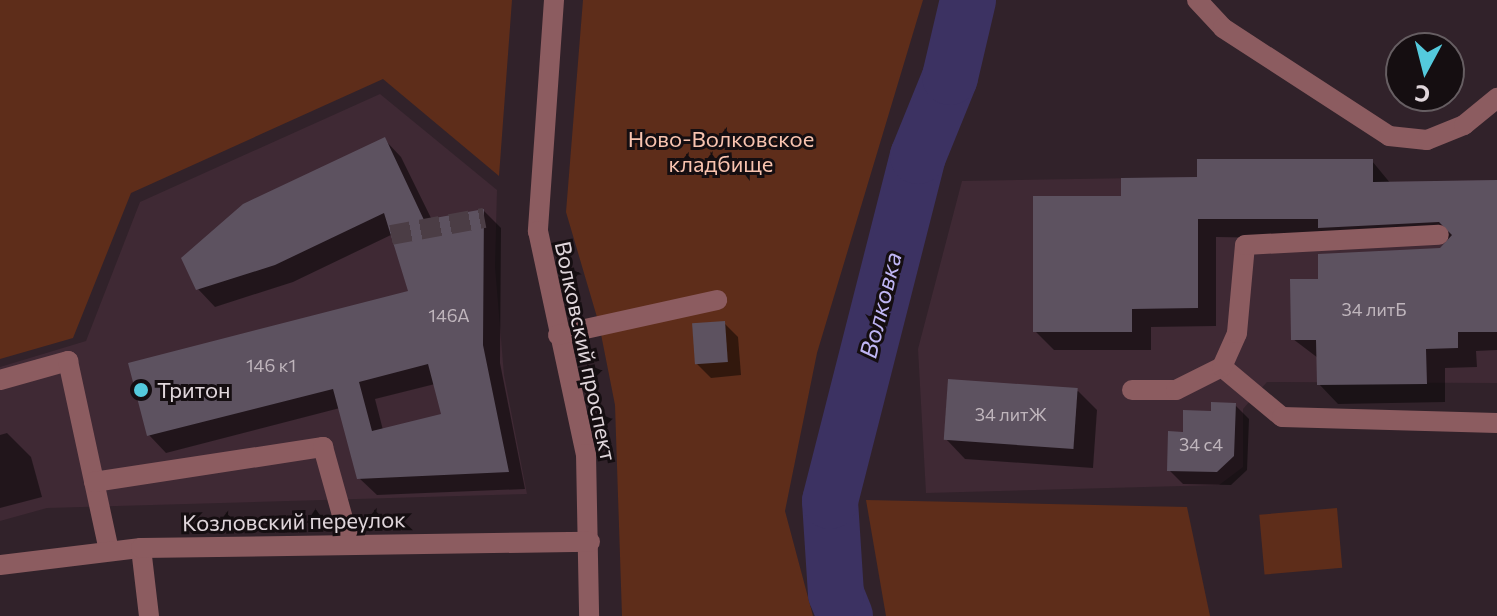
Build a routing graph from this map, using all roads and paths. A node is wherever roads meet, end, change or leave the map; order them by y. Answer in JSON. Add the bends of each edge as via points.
{"nodes":[{"id":1,"x":554,"y":0,"type":"edge"},
{"id":2,"x":1197,"y":0,"type":"edge"},
{"id":3,"x":1497,"y":98,"type":"edge"},
{"id":4,"x":1439,"y":235,"type":"dead end"},
{"id":5,"x":717,"y":300,"type":"dead end"},
{"id":6,"x":558,"y":335,"type":"junction"},
{"id":7,"x":1222,"y":367,"type":"junction"},
{"id":8,"x":0,"y":380,"type":"edge"},
{"id":9,"x":1132,"y":390,"type":"dead end"},
{"id":10,"x":1497,"y":423,"type":"edge"},
{"id":11,"x":94,"y":482,"type":"junction"},
{"id":12,"x":590,"y":542,"type":"junction"},
{"id":13,"x":350,"y":544,"type":"junction"},
{"id":14,"x":141,"y":548,"type":"junction"},
{"id":15,"x":109,"y":551,"type":"junction"},
{"id":16,"x":0,"y":565,"type":"edge"},
{"id":17,"x":149,"y":616,"type":"edge"},
{"id":18,"x":589,"y":616,"type":"edge"}],
"edges":[{"from":1,"to":6,"type":"street","name":"Волковский проспект","via":[[538,231]]},
{"from":2,"to":3,"type":"street","via":[[1223,28],[1389,136],[1427,140],[1464,125]]},
{"from":4,"to":7,"type":"street","via":[[1245,245],[1237,333]]},
{"from":5,"to":6,"type":"street"},
{"from":6,"to":12,"type":"street","name":"Волковский проспект","via":[[586,454]]},
{"from":7,"to":9,"type":"street","via":[[1176,390]]},
{"from":7,"to":10,"type":"street","via":[[1282,417]]},
{"from":8,"to":11,"type":"street","via":[[68,361]]},
{"from":11,"to":13,"type":"street","via":[[323,447]]},
{"from":11,"to":15,"type":"street"},
{"from":12,"to":13,"type":"street","name":"Козловский переулок"},
{"from":12,"to":18,"type":"street","name":"Волковский проспект"},
{"from":13,"to":14,"type":"street","name":"Козловский переулок"},
{"from":14,"to":15,"type":"street","name":"Козловский переулок"},
{"from":14,"to":17,"type":"street"},
{"from":15,"to":16,"type":"street","name":"Козловский переулок"}]}
